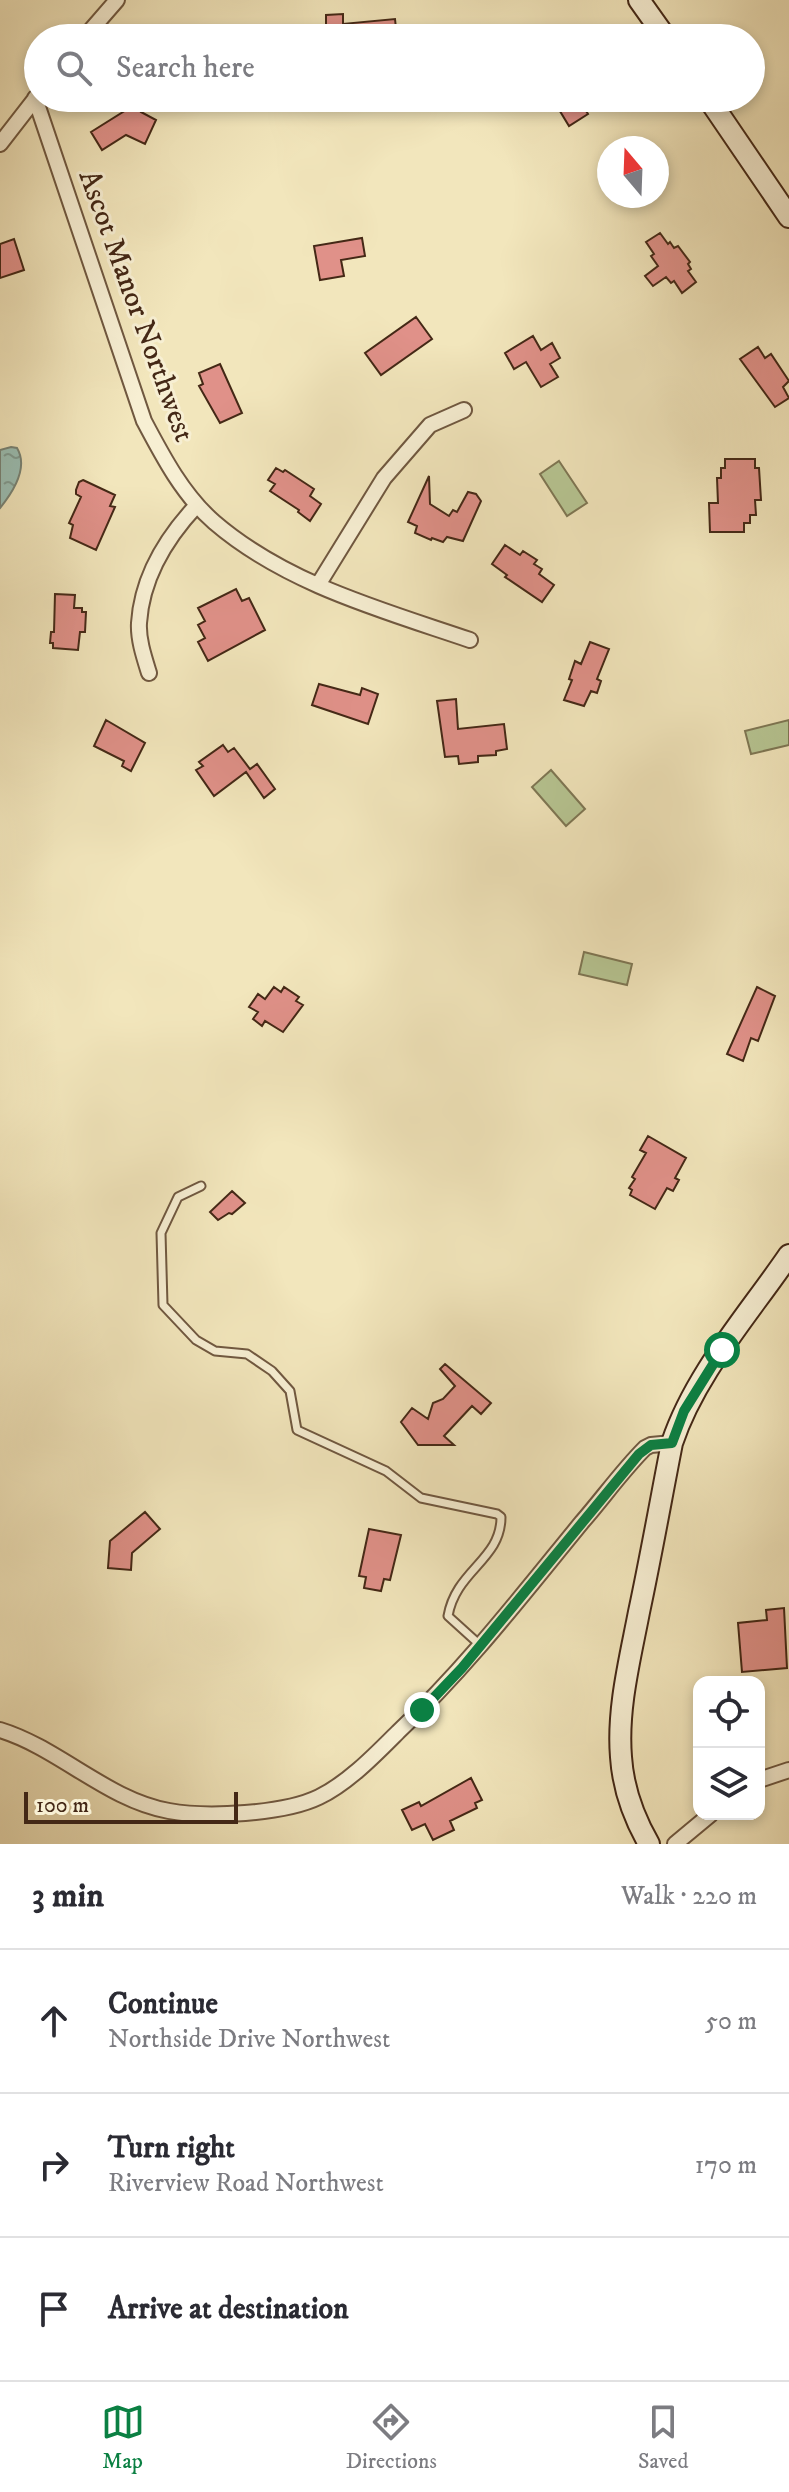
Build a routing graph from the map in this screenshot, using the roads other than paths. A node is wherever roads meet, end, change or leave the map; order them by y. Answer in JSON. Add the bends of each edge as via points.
{"nodes":[{"id":1,"x":117,"y":0,"type":"edge"},
{"id":2,"x":639,"y":0,"type":"edge"},
{"id":3,"x":96,"y":24,"type":"edge"},
{"id":4,"x":656,"y":24,"type":"edge"},
{"id":5,"x":25,"y":112,"type":"edge"},
{"id":6,"x":42,"y":112,"type":"edge"},
{"id":7,"x":718,"y":112,"type":"edge"},
{"id":8,"x":0,"y":144,"type":"edge"},
{"id":9,"x":789,"y":217,"type":"edge"},
{"id":10,"x":464,"y":410,"type":"dead end"},
{"id":11,"x":197,"y":505,"type":"junction"},
{"id":12,"x":318,"y":585,"type":"junction"},
{"id":13,"x":470,"y":640,"type":"dead end"},
{"id":14,"x":149,"y":673,"type":"dead end"},
{"id":15,"x":201,"y":1186,"type":"dead end"},
{"id":16,"x":789,"y":1255,"type":"edge"},
{"id":17,"x":672,"y":1443,"type":"junction"},
{"id":18,"x":480,"y":1645,"type":"junction"},
{"id":19,"x":0,"y":1730,"type":"edge"},
{"id":20,"x":789,"y":1770,"type":"edge"},
{"id":21,"x":765,"y":1778,"type":"edge"},
{"id":22,"x":704,"y":1820,"type":"edge"},
{"id":23,"x":649,"y":1844,"type":"edge"},
{"id":24,"x":675,"y":1844,"type":"edge"}],
"edges":[{"from":1,"to":3,"type":"street"},
{"from":2,"to":4,"type":"main road"},
{"from":5,"to":8,"type":"street"},
{"from":6,"to":11,"type":"street","name":"Ascot Manor Northwest","via":[[144,421],[167,466]]},
{"from":7,"to":9,"type":"main road"},
{"from":10,"to":12,"type":"street","via":[[430,425],[384,478]]},
{"from":11,"to":12,"type":"street","name":"Ascot Manor Northwest","via":[[245,544]]},
{"from":11,"to":14,"type":"street","via":[[167,540],[144,591],[139,624]]},
{"from":12,"to":13,"type":"street","name":"Ascot Manor Northwest"},
{"from":15,"to":18,"type":"lane","via":[[178,1197],[161,1233],[163,1305],[196,1340],[215,1351],[247,1354],[272,1371],[290,1391],[297,1430],[386,1471],[421,1498],[501,1517],[500,1537],[460,1585],[448,1616]]},
{"from":16,"to":17,"type":"main road","via":[[684,1411]]},
{"from":17,"to":18,"type":"street","via":[[651,1445],[639,1454]]},
{"from":17,"to":23,"type":"main road","via":[[620,1731],[626,1787]]},
{"from":18,"to":19,"type":"street","via":[[422,1710],[339,1784],[298,1806],[201,1814],[159,1808]]},
{"from":20,"to":21,"type":"street"},
{"from":22,"to":24,"type":"street"}]}
